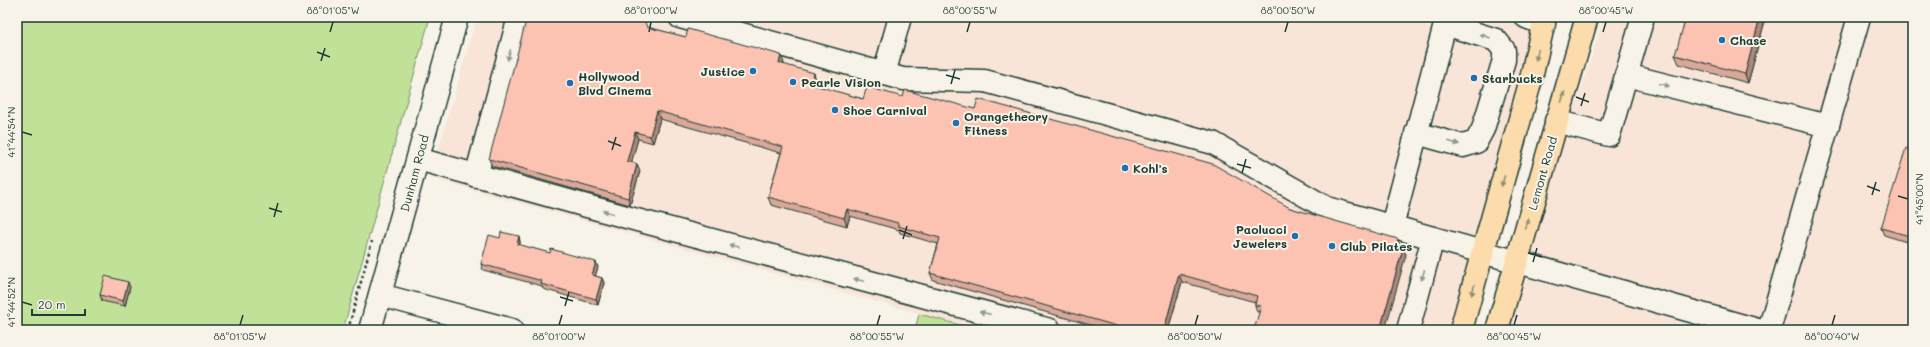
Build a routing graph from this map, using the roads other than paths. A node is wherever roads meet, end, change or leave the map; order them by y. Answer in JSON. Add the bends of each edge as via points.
{"nodes":[{"id":1,"x":458,"y":17,"type":"edge"},
{"id":2,"x":519,"y":17,"type":"edge"},
{"id":3,"x":680,"y":17,"type":"edge"},
{"id":4,"x":900,"y":17,"type":"edge"},
{"id":5,"x":1587,"y":17,"type":"edge"},
{"id":6,"x":1643,"y":17,"type":"edge"},
{"id":7,"x":1859,"y":17,"type":"edge"},
{"id":8,"x":1538,"y":19,"type":"edge"},
{"id":9,"x":1446,"y":20,"type":"edge"},
{"id":10,"x":884,"y":74,"type":"junction"},
{"id":11,"x":1626,"y":75,"type":"junction"},
{"id":12,"x":1556,"y":121,"type":"junction"},
{"id":13,"x":1828,"y":126,"type":"junction"},
{"id":14,"x":1416,"y":133,"type":"junction"},
{"id":15,"x":418,"y":159,"type":"junction"},
{"id":16,"x":476,"y":176,"type":"junction"},
{"id":17,"x":1392,"y":226,"type":"junction"},
{"id":18,"x":1433,"y":238,"type":"junction"},
{"id":19,"x":1484,"y":252,"type":"junction"},
{"id":20,"x":1517,"y":262,"type":"junction"},
{"id":21,"x":380,"y":295,"type":"junction"},
{"id":22,"x":370,"y":330,"type":"edge"},
{"id":23,"x":512,"y":330,"type":"edge"},
{"id":24,"x":1050,"y":330,"type":"edge"},
{"id":25,"x":1408,"y":330,"type":"edge"},
{"id":26,"x":1461,"y":330,"type":"edge"},
{"id":27,"x":1497,"y":330,"type":"edge"},
{"id":28,"x":1758,"y":330,"type":"edge"},
{"id":29,"x":1769,"y":330,"type":"edge"}],
"edges":[{"from":1,"to":15,"type":"street","name":"Dunham Road"},
{"from":2,"to":16,"type":"street","one_way":true},
{"from":3,"to":10,"type":"street"},
{"from":4,"to":10,"type":"street"},
{"from":12,"to":5,"type":"main road","name":"Lemont Road","one_way":true},
{"from":6,"to":11,"type":"street"},
{"from":7,"to":13,"type":"street"},
{"from":8,"to":19,"type":"main road","one_way":true,"via":[[1530,83]]},
{"from":9,"to":14,"type":"street"},
{"from":14,"to":9,"type":"street","one_way":true,"via":[[1463,146],[1476,142],[1484,129],[1504,60],[1504,50],[1496,40]]},
{"from":10,"to":17,"type":"street","via":[[903,79],[986,81],[1213,143],[1327,208]]},
{"from":11,"to":12,"type":"street","via":[[1609,135]]},
{"from":11,"to":13,"type":"street","one_way":true},
{"from":20,"to":12,"type":"main road","name":"Lemont Road","one_way":true},
{"from":13,"to":29,"type":"street"},
{"from":14,"to":17,"type":"street"},
{"from":15,"to":16,"type":"street"},
{"from":15,"to":21,"type":"street","name":"Dunham Road"},
{"from":24,"to":16,"type":"street","one_way":true},
{"from":17,"to":18,"type":"street"},
{"from":18,"to":19,"type":"street"},
{"from":18,"to":25,"type":"street","one_way":true},
{"from":19,"to":20,"type":"street"},
{"from":19,"to":26,"type":"main road","one_way":true},
{"from":20,"to":27,"type":"main road","name":"Lemont Road"},
{"from":20,"to":28,"type":"street"},
{"from":21,"to":22,"type":"street","name":"Dunham Road"},
{"from":21,"to":23,"type":"street"}]}
